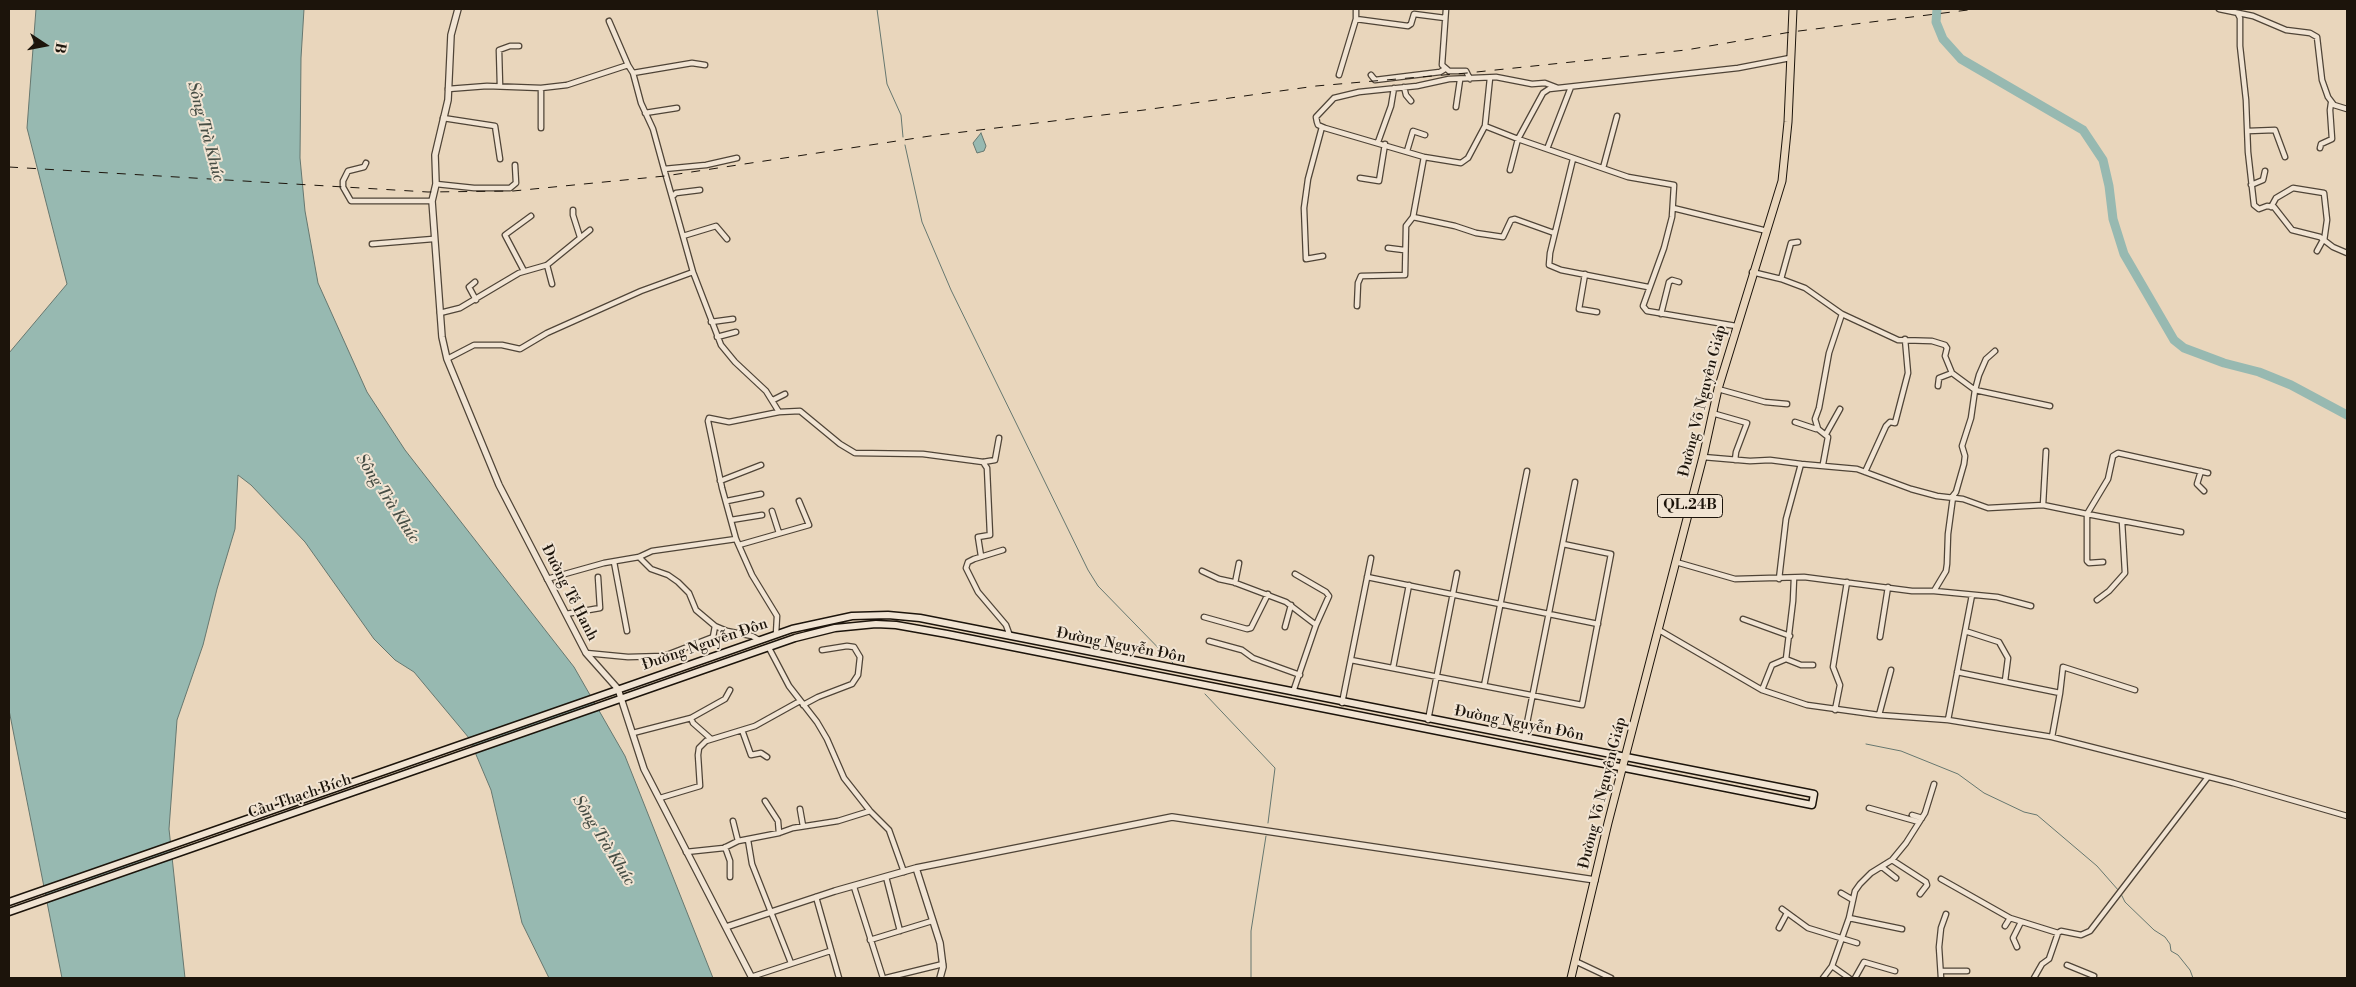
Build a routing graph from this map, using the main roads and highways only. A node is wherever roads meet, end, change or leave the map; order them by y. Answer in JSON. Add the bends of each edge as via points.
{"nodes":[{"id":1,"x":1793,"y":9,"type":"edge"},
{"id":2,"x":597,"y":696,"type":"joint"},
{"id":3,"x":600,"y":705,"type":"joint"},
{"id":4,"x":1626,"y":758,"type":"junction"},
{"id":5,"x":1623,"y":768,"type":"junction"},
{"id":6,"x":9,"y":902,"type":"edge"},
{"id":7,"x":9,"y":912,"type":"edge"},
{"id":8,"x":1571,"y":978,"type":"edge"}],
"edges":[{"from":1,"to":4,"type":"main road","name":"Đường Võ Nguyên Giáp","number":"QL.24B","via":[[1782,181],[1718,389]]},
{"from":2,"to":4,"type":"main road","name":"Đường Nguyễn Đôn","via":[[819,621],[874,614],[920,618]]},
{"from":2,"to":6,"type":"main road","name":"Cầu Thạch Bích"},
{"from":3,"to":5,"type":"main road","name":"Đường Nguyễn Đôn","via":[[835,628],[887,624]]},
{"from":3,"to":7,"type":"main road","name":"Cầu Thạch Bích"},
{"from":4,"to":5,"type":"main road","name":"Đường Võ Nguyên Giáp","number":"QL.24B"},
{"from":4,"to":5,"type":"main road","name":"Đường Nguyễn Đôn","via":[[1814,794],[1812,804]]},
{"from":5,"to":8,"type":"main road","name":"Đường Võ Nguyên Giáp","number":"QL.24B"}]}
